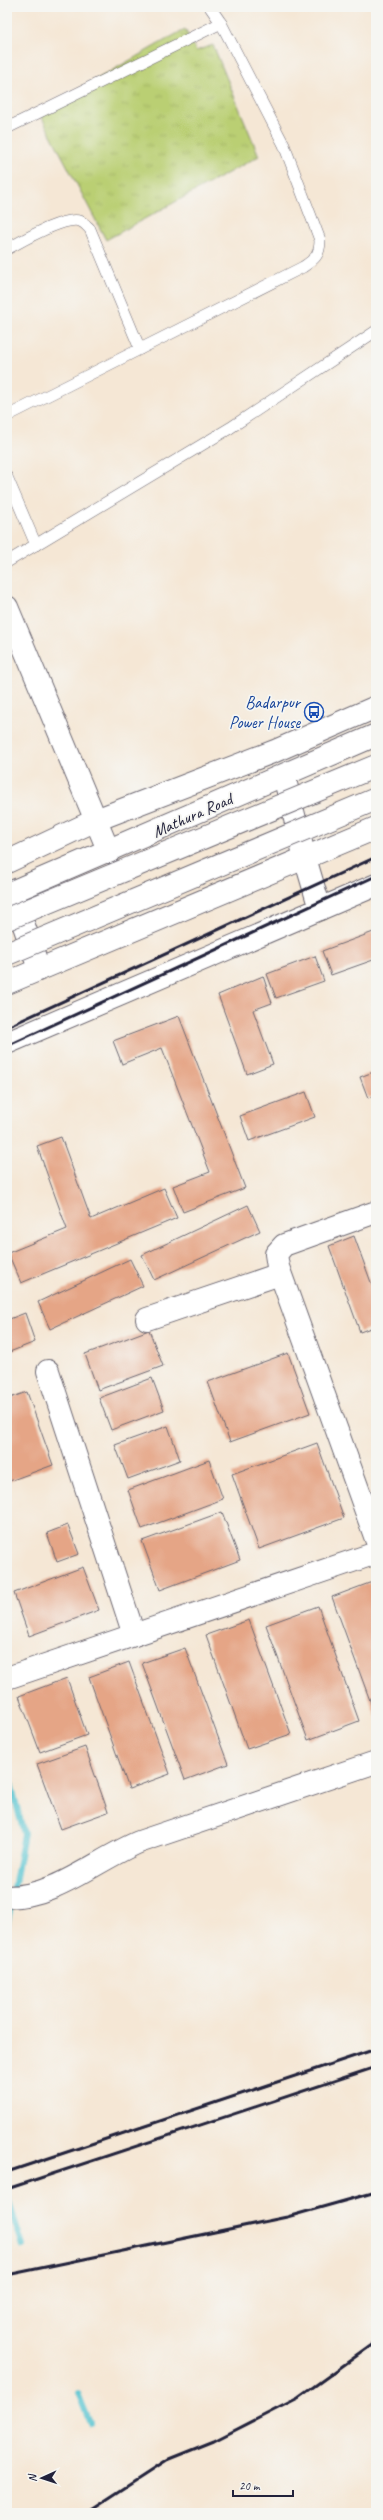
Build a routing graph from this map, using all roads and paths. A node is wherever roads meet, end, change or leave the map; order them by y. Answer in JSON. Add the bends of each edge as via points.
{"nodes":[{"id":1,"x":210,"y":7,"type":"edge"},
{"id":2,"x":221,"y":23,"type":"junction"},
{"id":3,"x":7,"y":128,"type":"edge"},
{"id":4,"x":7,"y":249,"type":"edge"},
{"id":5,"x":376,"y":331,"type":"edge"},
{"id":6,"x":140,"y":350,"type":"junction"},
{"id":7,"x":7,"y":416,"type":"edge"},
{"id":8,"x":7,"y":477,"type":"edge"},
{"id":9,"x":36,"y":545,"type":"junction"},
{"id":10,"x":7,"y":562,"type":"edge"},
{"id":11,"x":7,"y":607,"type":"edge"},
{"id":12,"x":376,"y":707,"type":"edge"},
{"id":13,"x":376,"y":735,"type":"edge"},
{"id":14,"x":275,"y":751,"type":"junction"},
{"id":15,"x":376,"y":766,"type":"edge"},
{"id":16,"x":284,"y":775,"type":"junction"},
{"id":17,"x":376,"y":798,"type":"edge"},
{"id":18,"x":96,"y":820,"type":"junction"},
{"id":19,"x":376,"y":828,"type":"edge"},
{"id":20,"x":109,"y":852,"type":"junction"},
{"id":21,"x":305,"y":858,"type":"junction"},
{"id":22,"x":7,"y":862,"type":"edge"},
{"id":23,"x":376,"y":885,"type":"edge"},
{"id":24,"x":10,"y":893,"type":"edge"},
{"id":25,"x":320,"y":909,"type":"junction"},
{"id":26,"x":7,"y":919,"type":"edge"},
{"id":27,"x":7,"y":954,"type":"edge"},
{"id":28,"x":39,"y":969,"type":"junction"},
{"id":29,"x":7,"y":982,"type":"edge"},
{"id":30,"x":7,"y":1043,"type":"edge"},
{"id":31,"x":376,"y":1212,"type":"edge"},
{"id":32,"x":280,"y":1274,"type":"junction"},
{"id":33,"x":147,"y":1319,"type":"dead end"},
{"id":34,"x":48,"y":1371,"type":"dead end"},
{"id":35,"x":376,"y":1539,"type":"edge"},
{"id":36,"x":376,"y":1554,"type":"edge"},
{"id":37,"x":134,"y":1635,"type":"junction"},
{"id":38,"x":7,"y":1678,"type":"edge"},
{"id":39,"x":376,"y":1762,"type":"edge"},
{"id":40,"x":14,"y":1897,"type":"edge"}],
"edges":[{"from":1,"to":2,"type":"lane"},
{"from":2,"to":3,"type":"lane"},
{"from":2,"to":6,"type":"lane","via":[[284,146],[320,240],[320,252],[314,260],[303,267]]},
{"from":4,"to":6,"type":"lane","via":[[57,225],[71,221],[85,223],[90,229]]},
{"from":5,"to":9,"type":"lane","via":[[230,428]]},
{"from":6,"to":7,"type":"lane"},
{"from":8,"to":9,"type":"lane"},
{"from":9,"to":10,"type":"lane"},
{"from":11,"to":18,"type":"main road"},
{"from":12,"to":14,"type":"main road"},
{"from":13,"to":16,"type":"main road","name":"Mathura Road"},
{"from":14,"to":16,"type":"main road"},
{"from":14,"to":18,"type":"main road"},
{"from":15,"to":26,"type":"main road","name":"Mathura Road","bridge":true},
{"from":16,"to":20,"type":"main road","name":"Mathura Road"},
{"from":16,"to":21,"type":"main road"},
{"from":17,"to":27,"type":"main road","bridge":true},
{"from":18,"to":20,"type":"main road"},
{"from":18,"to":22,"type":"main road"},
{"from":19,"to":21,"type":"main road"},
{"from":20,"to":24,"type":"main road","name":"Mathura Road"},
{"from":21,"to":25,"type":"main road"},
{"from":21,"to":28,"type":"main road"},
{"from":23,"to":25,"type":"main road"},
{"from":24,"to":28,"type":"main road"},
{"from":25,"to":30,"type":"main road"},
{"from":28,"to":29,"type":"main road"},
{"from":31,"to":32,"type":"main road","via":[[284,1245],[276,1254]]},
{"from":32,"to":33,"type":"main road"},
{"from":32,"to":35,"type":"main road"},
{"from":34,"to":37,"type":"main road"},
{"from":36,"to":37,"type":"main road"},
{"from":37,"to":38,"type":"main road"},
{"from":39,"to":40,"type":"main road","via":[[139,1842],[118,1850],[49,1889]]}]}
